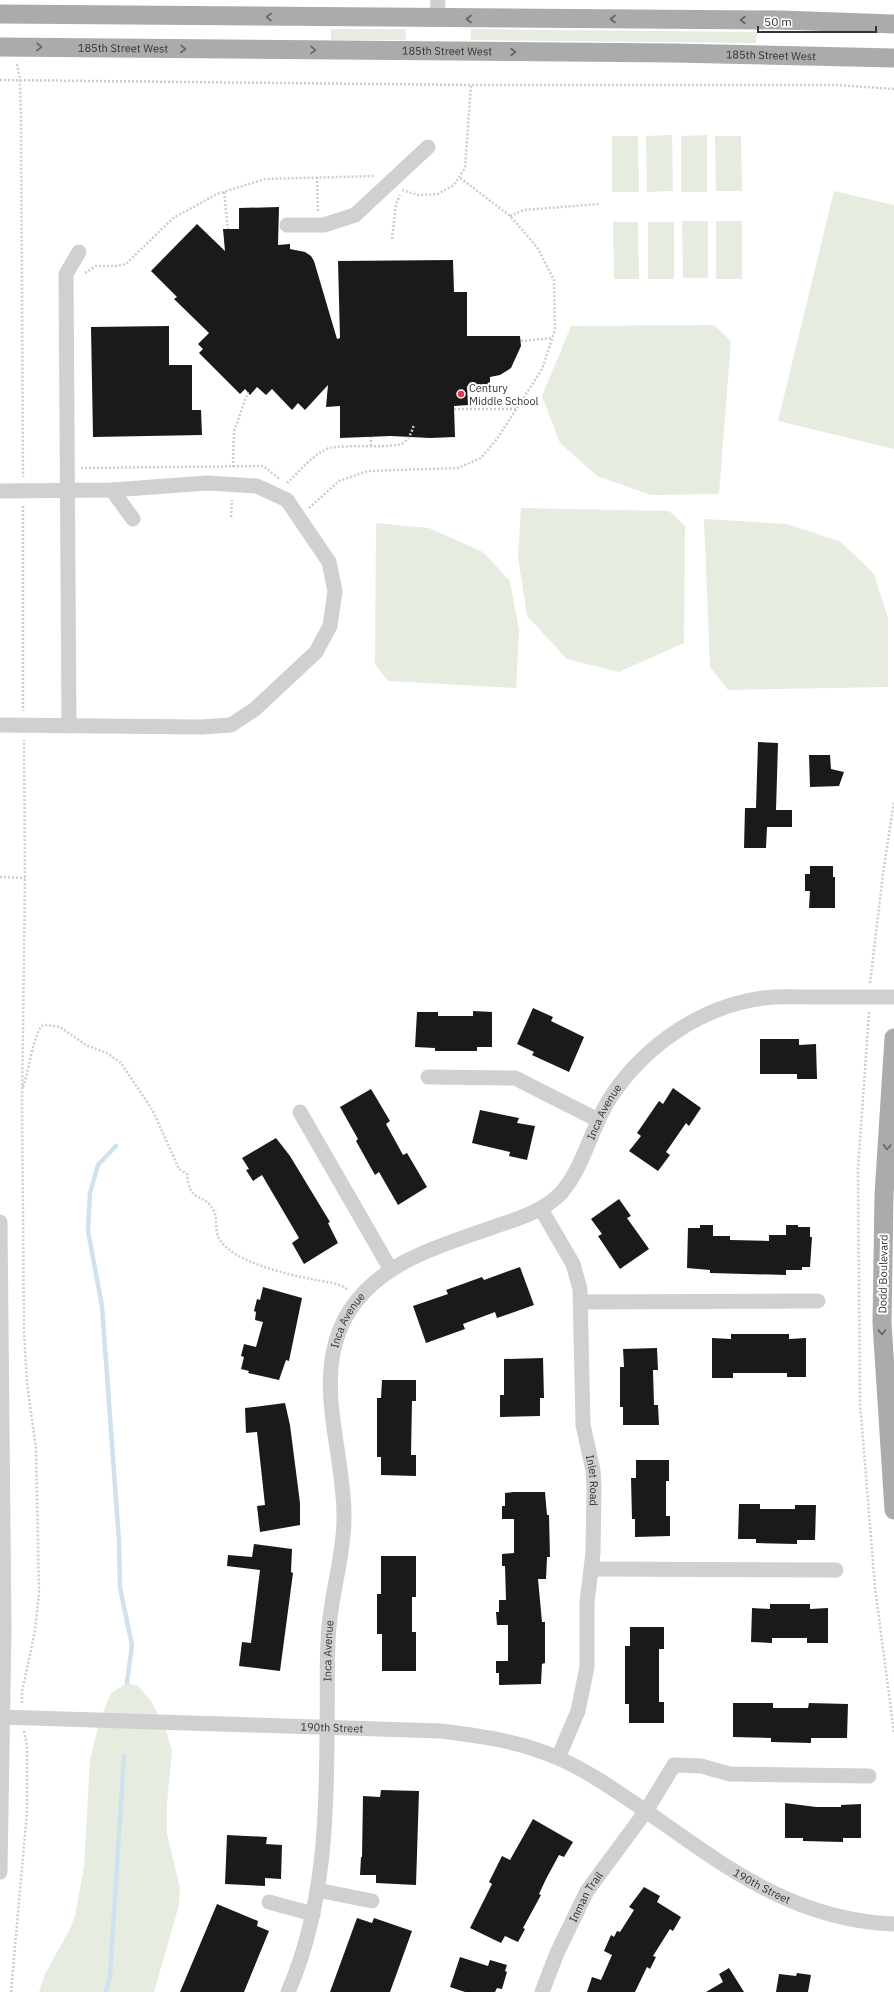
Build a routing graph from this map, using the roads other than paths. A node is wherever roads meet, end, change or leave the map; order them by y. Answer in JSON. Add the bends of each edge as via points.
{"nodes":[{"id":1,"x":437,"y":9,"type":"edge"},
{"id":2,"x":0,"y":14,"type":"edge"},
{"id":3,"x":894,"y":24,"type":"edge"},
{"id":4,"x":7,"y":47,"type":"edge"},
{"id":5,"x":894,"y":58,"type":"edge"},
{"id":6,"x":428,"y":147,"type":"dead end"},
{"id":7,"x":287,"y":225,"type":"dead end"},
{"id":8,"x":79,"y":252,"type":"dead end"},
{"id":9,"x":112,"y":490,"type":"junction"},
{"id":10,"x":0,"y":491,"type":"edge"},
{"id":11,"x":67,"y":491,"type":"junction"},
{"id":12,"x":133,"y":518,"type":"dead end"},
{"id":13,"x":0,"y":725,"type":"edge"},
{"id":14,"x":69,"y":726,"type":"junction"},
{"id":15,"x":894,"y":996,"type":"edge"},
{"id":16,"x":894,"y":1038,"type":"edge"},
{"id":17,"x":428,"y":1077,"type":"dead end"},
{"id":18,"x":300,"y":1112,"type":"dead end"},
{"id":19,"x":598,"y":1120,"type":"junction"},
{"id":20,"x":541,"y":1209,"type":"junction"},
{"id":21,"x":0,"y":1222,"type":"edge"},
{"id":22,"x":391,"y":1270,"type":"junction"},
{"id":23,"x":818,"y":1301,"type":"dead end"},
{"id":24,"x":582,"y":1302,"type":"junction"},
{"id":25,"x":894,"y":1510,"type":"edge"},
{"id":26,"x":591,"y":1569,"type":"junction"},
{"id":27,"x":836,"y":1570,"type":"dead end"},
{"id":28,"x":1,"y":1717,"type":"edge"},
{"id":29,"x":327,"y":1728,"type":"junction"},
{"id":30,"x":558,"y":1758,"type":"junction"},
{"id":31,"x":869,"y":1776,"type":"dead end"},
{"id":32,"x":646,"y":1811,"type":"junction"},
{"id":33,"x":0,"y":1872,"type":"edge"},
{"id":34,"x":317,"y":1890,"type":"junction"},
{"id":35,"x":372,"y":1901,"type":"dead end"},
{"id":36,"x":269,"y":1902,"type":"dead end"},
{"id":37,"x":314,"y":1914,"type":"junction"},
{"id":38,"x":894,"y":1924,"type":"edge"},
{"id":39,"x":288,"y":1992,"type":"edge"},
{"id":40,"x":542,"y":1992,"type":"edge"}],
"edges":[{"from":1,"to":2,"type":"main road","one_way":true},
{"from":3,"to":1,"type":"main road","one_way":true},
{"from":4,"to":5,"type":"main road","name":"185th Street West","one_way":true,"via":[[657,53]]},
{"from":6,"to":7,"type":"street","via":[[397,186],[355,215],[319,225]]},
{"from":8,"to":11,"type":"street","via":[[66,274]]},
{"from":9,"to":11,"type":"street"},
{"from":9,"to":12,"type":"street"},
{"from":9,"to":14,"type":"street","via":[[207,483],[232,484],[256,486],[287,500],[329,562],[335,591],[330,626],[316,652],[255,709],[231,725]]},
{"from":10,"to":11,"type":"street"},
{"from":11,"to":14,"type":"street"},
{"from":13,"to":14,"type":"street","via":[[24,732]]},
{"from":15,"to":19,"type":"street","name":"Inca Avenue","via":[[763,998],[702,1016],[648,1052],[628,1073]]},
{"from":16,"to":25,"type":"main road","name":"Dodd Boulevard","one_way":true,"via":[[884,1195],[882,1324]]},
{"from":17,"to":19,"type":"street","via":[[515,1078]]},
{"from":18,"to":22,"type":"street"},
{"from":19,"to":20,"type":"street","name":"Inca Avenue","via":[[570,1179],[562,1191]]},
{"from":20,"to":22,"type":"street","name":"Inca Avenue","via":[[419,1255]]},
{"from":20,"to":24,"type":"street","name":"Inlet Road","via":[[574,1264]]},
{"from":21,"to":28,"type":"street","via":[[4,1629]]},
{"from":22,"to":29,"type":"street","name":"Inca Avenue","via":[[379,1279],[349,1312],[332,1354],[331,1402],[344,1520],[329,1626]]},
{"from":23,"to":24,"type":"street"},
{"from":24,"to":26,"type":"street","name":"Inlet Road","via":[[582,1408],[594,1487]]},
{"from":26,"to":27,"type":"street"},
{"from":26,"to":30,"type":"street","name":"Inlet Road","via":[[584,1688],[578,1711]]},
{"from":28,"to":29,"type":"street","name":"190th Street"},
{"from":28,"to":33,"type":"street"},
{"from":29,"to":30,"type":"street","name":"190th Street","via":[[471,1734],[501,1739]]},
{"from":29,"to":34,"type":"street","name":"Inca Avenue","via":[[324,1835]]},
{"from":30,"to":32,"type":"street","name":"190th Street","via":[[586,1772]]},
{"from":31,"to":32,"type":"street","via":[[730,1774],[701,1766],[674,1765]]},
{"from":32,"to":38,"type":"street","name":"190th Street","via":[[727,1868],[785,1899],[846,1918]]},
{"from":32,"to":40,"type":"street","name":"Inman Trail","via":[[587,1891],[557,1953]]},
{"from":34,"to":35,"type":"street"},
{"from":34,"to":37,"type":"street","name":"Inca Avenue"},
{"from":36,"to":37,"type":"street"},
{"from":37,"to":39,"type":"street","name":"Inca Avenue"}]}
